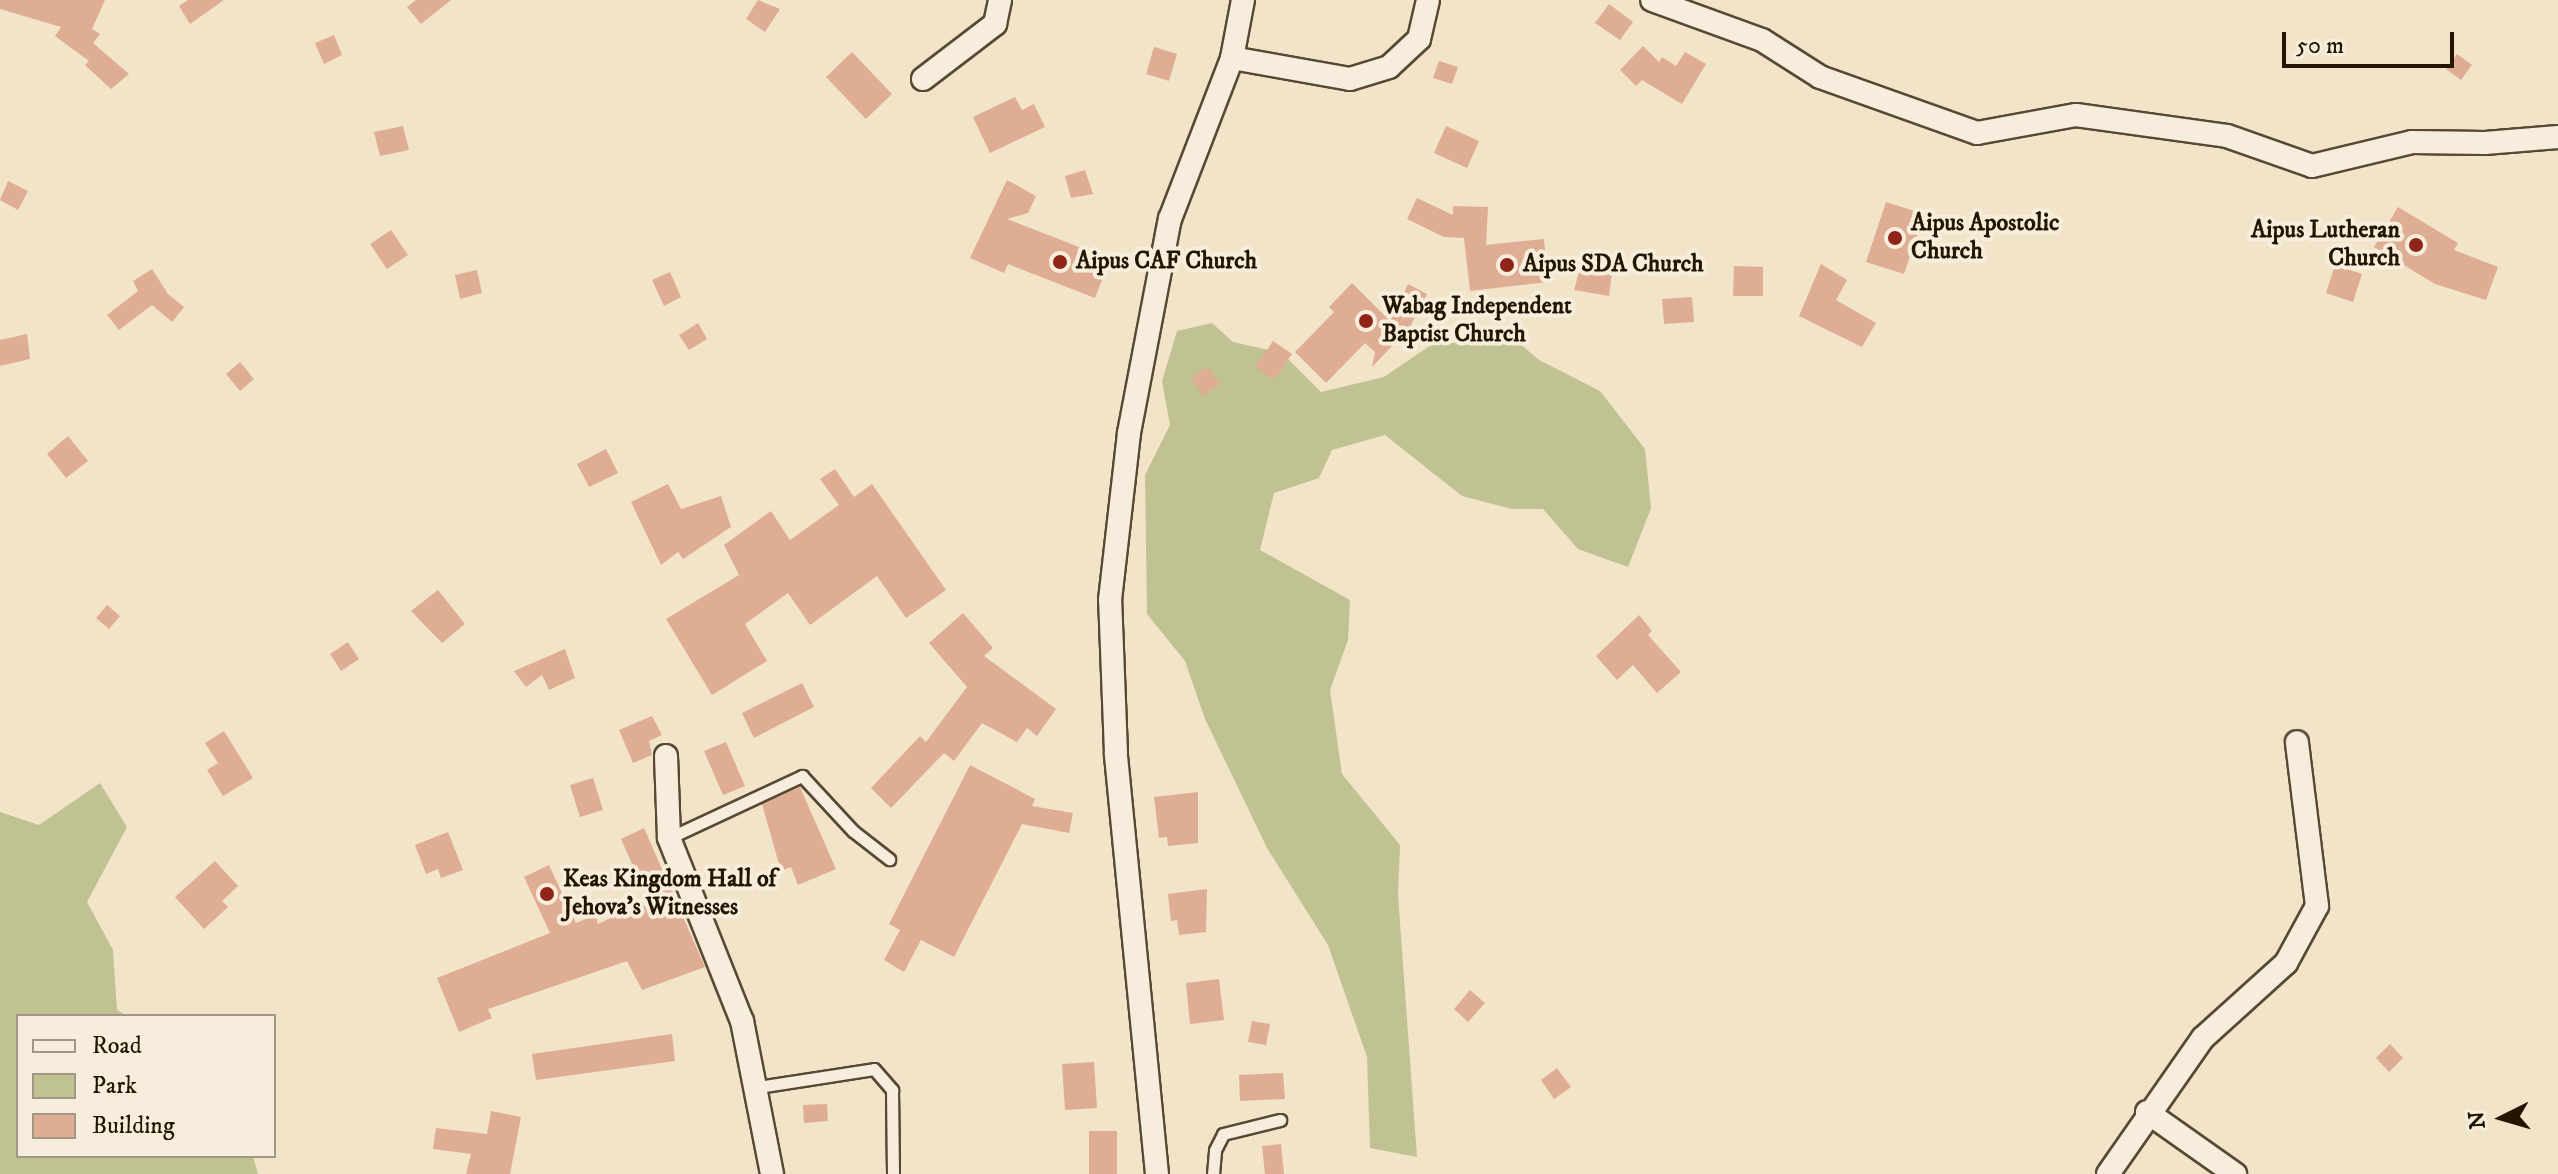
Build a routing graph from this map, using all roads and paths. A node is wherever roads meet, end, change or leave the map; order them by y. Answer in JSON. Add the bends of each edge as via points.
{"nodes":[{"id":1,"x":1000,"y":0,"type":"edge"},
{"id":2,"x":1243,"y":0,"type":"edge"},
{"id":3,"x":1428,"y":0,"type":"edge"},
{"id":4,"x":1652,"y":0,"type":"edge"},
{"id":5,"x":1232,"y":58,"type":"junction"},
{"id":6,"x":923,"y":79,"type":"dead end"},
{"id":7,"x":2558,"y":137,"type":"edge"},
{"id":8,"x":2297,"y":742,"type":"dead end"},
{"id":9,"x":666,"y":756,"type":"dead end"},
{"id":10,"x":669,"y":838,"type":"junction"},
{"id":11,"x":889,"y":859,"type":"dead end"},
{"id":12,"x":758,"y":1087,"type":"junction"},
{"id":13,"x":2147,"y":1112,"type":"junction"},
{"id":14,"x":1280,"y":1120,"type":"dead end"},
{"id":15,"x":772,"y":1174,"type":"edge"},
{"id":16,"x":893,"y":1174,"type":"edge"},
{"id":17,"x":1157,"y":1174,"type":"edge"},
{"id":18,"x":1213,"y":1174,"type":"edge"},
{"id":19,"x":2108,"y":1174,"type":"edge"},
{"id":20,"x":2235,"y":1174,"type":"edge"}],
"edges":[{"from":1,"to":6,"type":"street","via":[[995,24]]},
{"from":2,"to":5,"type":"street"},
{"from":3,"to":5,"type":"street","via":[[1419,39],[1389,67],[1350,79]]},
{"from":4,"to":7,"type":"street","via":[[1762,40],[1820,77],[1977,133],[2076,115],[2227,136],[2312,166],[2412,142]]},
{"from":5,"to":17,"type":"street","via":[[1170,219],[1129,433],[1110,600],[1116,753]]},
{"from":8,"to":13,"type":"street","via":[[2317,906],[2286,963],[2203,1038]]},
{"from":9,"to":10,"type":"street"},
{"from":10,"to":11,"type":"lane","via":[[802,776],[853,831]]},
{"from":10,"to":12,"type":"street","via":[[742,1021]]},
{"from":12,"to":15,"type":"street"},
{"from":12,"to":16,"type":"lane","via":[[874,1069],[892,1090]]},
{"from":13,"to":19,"type":"street"},
{"from":13,"to":20,"type":"street"},
{"from":14,"to":18,"type":"lane","via":[[1223,1134]]}]}
